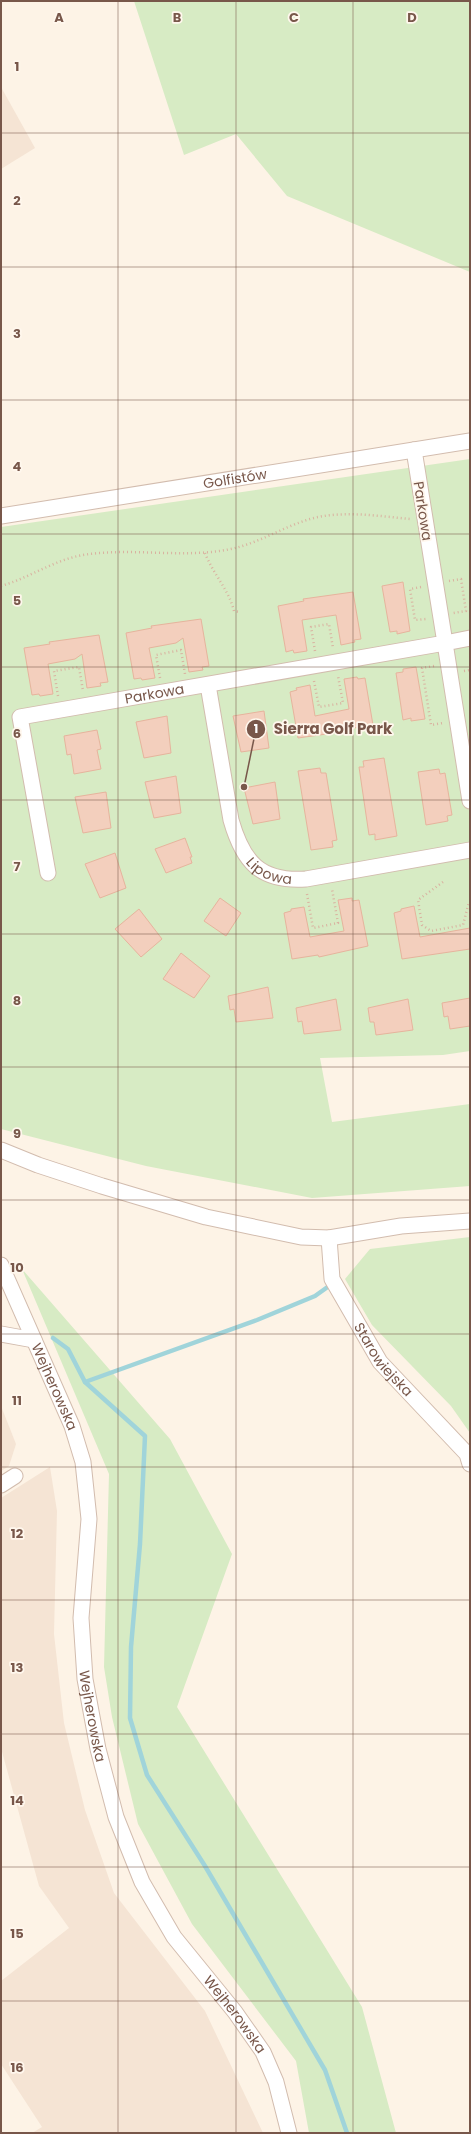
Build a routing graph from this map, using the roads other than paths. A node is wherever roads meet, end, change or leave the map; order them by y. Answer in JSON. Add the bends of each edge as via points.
{"nodes":[{"id":1,"x":470,"y":441,"type":"edge"},
{"id":2,"x":414,"y":450,"type":"junction"},
{"id":3,"x":1,"y":516,"type":"edge"},
{"id":4,"x":470,"y":638,"type":"edge"},
{"id":5,"x":445,"y":643,"type":"junction"},
{"id":6,"x":208,"y":685,"type":"junction"},
{"id":7,"x":470,"y":801,"type":"edge"},
{"id":8,"x":470,"y":850,"type":"edge"},
{"id":9,"x":48,"y":873,"type":"dead end"},
{"id":10,"x":1,"y":1150,"type":"edge"},
{"id":11,"x":470,"y":1221,"type":"edge"},
{"id":12,"x":328,"y":1238,"type":"junction"},
{"id":13,"x":1,"y":1265,"type":"edge"},
{"id":14,"x":1,"y":1334,"type":"edge"},
{"id":15,"x":34,"y":1340,"type":"junction"},
{"id":16,"x":470,"y":1464,"type":"edge"},
{"id":17,"x":15,"y":1476,"type":"dead end"},
{"id":18,"x":1,"y":1485,"type":"edge"},
{"id":19,"x":289,"y":2133,"type":"edge"}],
"edges":[{"from":1,"to":2,"type":"street","name":"Golfistów"},
{"from":2,"to":3,"type":"street","name":"Golfistów"},
{"from":2,"to":5,"type":"street","name":"Parkowa"},
{"from":4,"to":5,"type":"street","name":"Parkowa"},
{"from":5,"to":6,"type":"street","name":"Parkowa"},
{"from":5,"to":7,"type":"street"},
{"from":6,"to":8,"type":"street","name":"Lipowa","via":[[231,820],[247,859],[260,871],[276,878],[304,880]]},
{"from":6,"to":9,"type":"street","name":"Parkowa","via":[[20,717]]},
{"from":10,"to":12,"type":"street","via":[[102,1186],[206,1217],[301,1238]]},
{"from":11,"to":12,"type":"street","via":[[401,1226]]},
{"from":12,"to":16,"type":"street","name":"Starowiejska","via":[[332,1279],[380,1362],[467,1454]]},
{"from":13,"to":15,"type":"street","name":"Wejherowska"},
{"from":14,"to":15,"type":"street"},
{"from":15,"to":19,"type":"street","name":"Wejherowska","via":[[72,1426],[83,1462],[89,1519],[81,1618],[85,1679],[96,1742],[116,1817],[142,1882],[174,1937],[235,2012],[263,2052],[276,2082]]},
{"from":17,"to":18,"type":"street"}]}
